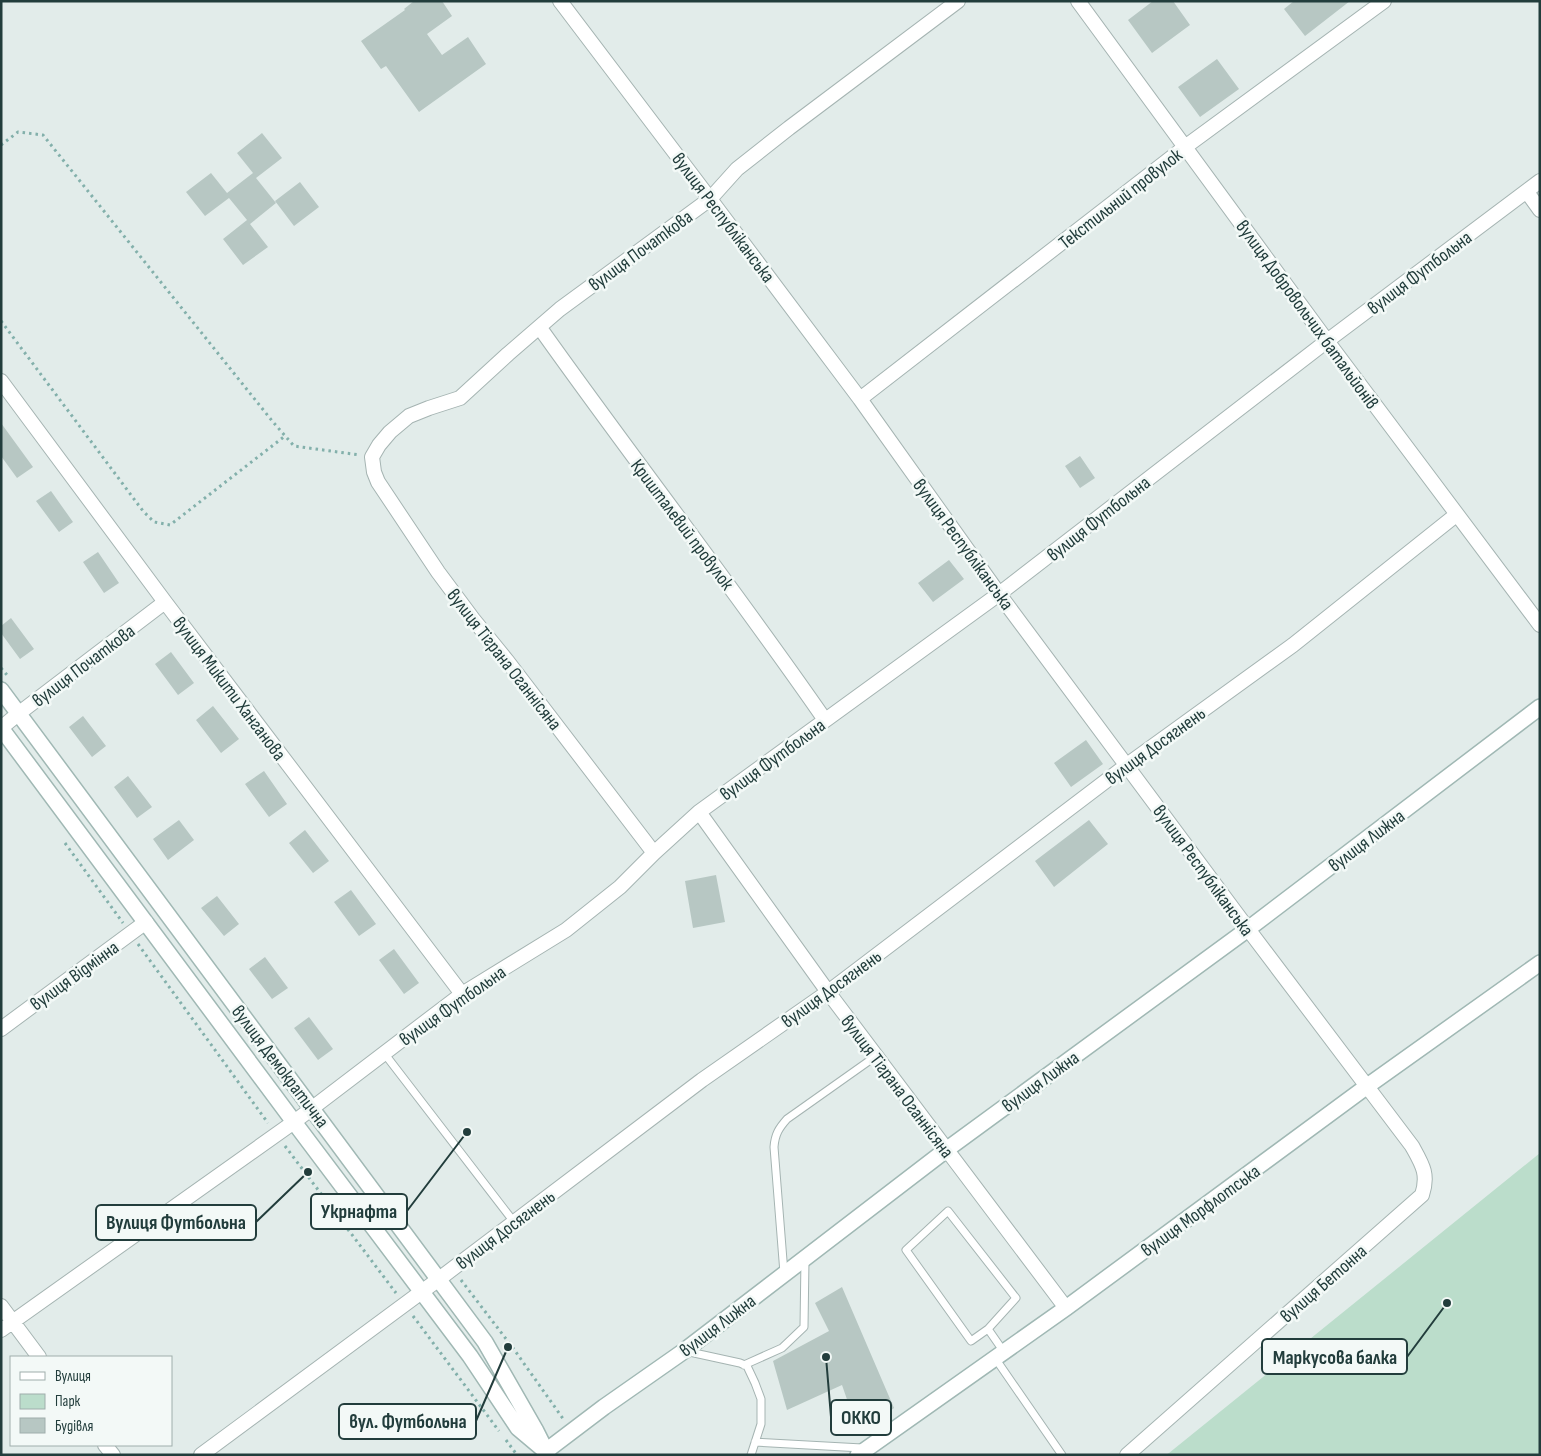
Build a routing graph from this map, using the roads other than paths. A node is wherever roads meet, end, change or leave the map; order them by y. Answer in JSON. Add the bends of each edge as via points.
{"nodes":[{"id":1,"x":560,"y":1,"type":"edge"},
{"id":2,"x":958,"y":1,"type":"edge"},
{"id":3,"x":1078,"y":1,"type":"edge"},
{"id":4,"x":1384,"y":1,"type":"edge"},
{"id":5,"x":1185,"y":147,"type":"junction"},
{"id":6,"x":1540,"y":181,"type":"edge"},
{"id":7,"x":1527,"y":192,"type":"junction"},
{"id":8,"x":710,"y":198,"type":"junction"},
{"id":9,"x":1540,"y":210,"type":"edge"},
{"id":10,"x":540,"y":328,"type":"junction"},
{"id":11,"x":1327,"y":341,"type":"junction"},
{"id":12,"x":1,"y":381,"type":"edge"},
{"id":13,"x":860,"y":399,"type":"junction"},
{"id":14,"x":372,"y":457,"type":"joint"},
{"id":15,"x":1456,"y":515,"type":"junction"},
{"id":16,"x":1000,"y":594,"type":"junction"},
{"id":17,"x":165,"y":602,"type":"junction"},
{"id":18,"x":1540,"y":625,"type":"edge"},
{"id":19,"x":1,"y":690,"type":"edge"},
{"id":20,"x":1540,"y":707,"type":"edge"},
{"id":21,"x":18,"y":714,"type":"junction"},
{"id":22,"x":825,"y":720,"type":"junction"},
{"id":23,"x":1,"y":728,"type":"edge"},
{"id":24,"x":1127,"y":765,"type":"junction"},
{"id":25,"x":699,"y":812,"type":"junction"},
{"id":26,"x":654,"y":853,"type":"junction"},
{"id":27,"x":146,"y":922,"type":"junction"},
{"id":28,"x":1248,"y":929,"type":"junction"},
{"id":29,"x":1540,"y":963,"type":"edge"},
{"id":30,"x":828,"y":992,"type":"junction"},
{"id":31,"x":462,"y":994,"type":"junction"},
{"id":32,"x":1,"y":1029,"type":"edge"},
{"id":33,"x":383,"y":1053,"type":"junction"},
{"id":34,"x":876,"y":1056,"type":"junction"},
{"id":35,"x":1366,"y":1087,"type":"junction"},
{"id":36,"x":312,"y":1108,"type":"junction"},
{"id":37,"x":294,"y":1122,"type":"junction"},
{"id":38,"x":946,"y":1150,"type":"junction"},
{"id":39,"x":514,"y":1222,"type":"junction"},
{"id":40,"x":805,"y":1258,"type":"junction"},
{"id":41,"x":784,"y":1274,"type":"junction"},
{"id":42,"x":438,"y":1279,"type":"junction"},
{"id":43,"x":422,"y":1291,"type":"junction"},
{"id":44,"x":1,"y":1306,"type":"edge"},
{"id":45,"x":1066,"y":1308,"type":"junction"},
{"id":46,"x":7,"y":1326,"type":"edge"},
{"id":47,"x":988,"y":1329,"type":"junction"},
{"id":48,"x":684,"y":1351,"type":"junction"},
{"id":49,"x":999,"y":1355,"type":"junction"},
{"id":50,"x":38,"y":1356,"type":"edge"},
{"id":51,"x":744,"y":1365,"type":"junction"},
{"id":52,"x":756,"y":1442,"type":"junction"},
{"id":53,"x":862,"y":1452,"type":"edge"},
{"id":54,"x":545,"y":1454,"type":"edge"},
{"id":55,"x":200,"y":1455,"type":"edge"},
{"id":56,"x":751,"y":1455,"type":"edge"},
{"id":57,"x":1062,"y":1455,"type":"edge"},
{"id":58,"x":1127,"y":1455,"type":"edge"}],
"edges":[{"from":1,"to":8,"type":"street","name":"вулиця Республіканська"},
{"from":2,"to":8,"type":"street","name":"вулиця Початкова","via":[[789,128],[737,170]]},
{"from":3,"to":5,"type":"street","name":"вулиця Добровольчих батальйонів"},
{"from":4,"to":5,"type":"street","name":"Текстильний провулок"},
{"from":5,"to":11,"type":"street","name":"вулиця Добровольчих батальйонів"},
{"from":5,"to":13,"type":"street","name":"Текстильний провулок"},
{"from":6,"to":7,"type":"street","name":"вулиця Футбольна"},
{"from":7,"to":9,"type":"street"},
{"from":7,"to":11,"type":"street","name":"вулиця Футбольна"},
{"from":8,"to":10,"type":"street","name":"вулиця Початкова","via":[[560,309]]},
{"from":8,"to":13,"type":"street","name":"вулиця Республіканська"},
{"from":10,"to":14,"type":"street","name":"вулиця Початкова","via":[[460,398],[409,416],[378,445]]},
{"from":10,"to":22,"type":"street","name":"Кришталевий провулок"},
{"from":11,"to":15,"type":"street","name":"вулиця Добровольчих батальйонів"},
{"from":11,"to":16,"type":"street","name":"вулиця Футбольна"},
{"from":12,"to":17,"type":"street","name":"вулиця Микити Ханганова"},
{"from":13,"to":16,"type":"street","name":"вулиця Республіканська"},
{"from":14,"to":26,"type":"street","name":"вулиця Тіграна Оганнісяна","via":[[378,482],[438,572]]},
{"from":15,"to":18,"type":"street","name":"вулиця Добровольчих батальйонів"},
{"from":15,"to":24,"type":"street","name":"вулиця Досягнень","via":[[1293,645]]},
{"from":16,"to":22,"type":"street","name":"вулиця Футбольна"},
{"from":16,"to":24,"type":"street","name":"вулиця Республіканська"},
{"from":17,"to":21,"type":"street","name":"вулиця Початкова"},
{"from":17,"to":31,"type":"street","name":"вулиця Микити Ханганова"},
{"from":19,"to":21,"type":"street","name":"вулиця Демократична"},
{"from":20,"to":28,"type":"street","name":"вулиця Лижна"},
{"from":21,"to":23,"type":"street","name":"вулиця Початкова"},
{"from":21,"to":36,"type":"street","name":"вулиця Демократична"},
{"from":22,"to":25,"type":"street","name":"вулиця Футбольна"},
{"from":23,"to":27,"type":"street","name":"вулиця Демократична"},
{"from":24,"to":28,"type":"street","name":"вулиця Республіканська"},
{"from":24,"to":30,"type":"street","name":"вулиця Досягнень"},
{"from":25,"to":26,"type":"street","name":"вулиця Футбольна"},
{"from":25,"to":30,"type":"street","name":"вулиця Тіграна Оганнісяна"},
{"from":26,"to":31,"type":"street","name":"вулиця Футбольна","via":[[620,887],[566,930]]},
{"from":27,"to":32,"type":"street","name":"вулиця Відмінна"},
{"from":27,"to":37,"type":"street","name":"вулиця Демократична"},
{"from":28,"to":35,"type":"street","name":"вулиця Республіканська"},
{"from":28,"to":38,"type":"street","name":"вулиця Лижна"},
{"from":29,"to":35,"type":"street","name":"вулиця Морфлотська"},
{"from":30,"to":34,"type":"street","name":"вулиця Тіграна Оганнісяна"},
{"from":30,"to":39,"type":"street","name":"вулиця Досягнень","via":[[702,1080]]},
{"from":31,"to":33,"type":"street","name":"вулиця Футбольна"},
{"from":33,"to":36,"type":"street","name":"вулиця Футбольна"},
{"from":33,"to":39,"type":"lane"},
{"from":34,"to":38,"type":"street","name":"вулиця Тіграна Оганнісяна"},
{"from":34,"to":41,"type":"lane","via":[[787,1119],[775,1135]]},
{"from":35,"to":45,"type":"street","name":"вулиця Морфлотська"},
{"from":35,"to":58,"type":"street","name":"вулиця Бетонна","via":[[1421,1162],[1425,1175],[1422,1196]]},
{"from":36,"to":37,"type":"street","name":"вулиця Футбольна"},
{"from":36,"to":42,"type":"street","name":"вулиця Демократична"},
{"from":37,"to":43,"type":"street","name":"вулиця Демократична"},
{"from":37,"to":46,"type":"street","name":"вулиця Футбольна"},
{"from":38,"to":40,"type":"street","name":"вулиця Лижна"},
{"from":38,"to":45,"type":"street","name":"вулиця Тіграна Оганнісяна"},
{"from":39,"to":42,"type":"street","name":"вулиця Досягнень"},
{"from":40,"to":41,"type":"street","name":"вулиця Лижна"},
{"from":40,"to":51,"type":"lane","via":[[804,1327],[782,1348]]},
{"from":41,"to":48,"type":"street","name":"вулиця Лижна"},
{"from":42,"to":43,"type":"street","name":"вулиця Досягнень"},
{"from":42,"to":54,"type":"street","name":"вулиця Демократична","via":[[485,1342],[536,1430]]},
{"from":43,"to":54,"type":"street","name":"вулиця Демократична","via":[[518,1428]]},
{"from":43,"to":55,"type":"street","name":"вулиця Досягнень"},
{"from":44,"to":46,"type":"street"},
{"from":45,"to":49,"type":"street","name":"вулиця Морфлотська"},
{"from":46,"to":50,"type":"street"},
{"from":47,"to":47,"type":"lane","via":[[971,1341],[906,1250],[948,1211],[1016,1298]]},
{"from":47,"to":49,"type":"lane"},
{"from":48,"to":51,"type":"lane"},
{"from":48,"to":54,"type":"street","name":"вулиця Лижна","via":[[604,1407]]},
{"from":49,"to":53,"type":"street","name":"вулиця Морфлотська"},
{"from":49,"to":57,"type":"lane"},
{"from":51,"to":52,"type":"lane","via":[[756,1383],[760,1399],[761,1424]]},
{"from":52,"to":53,"type":"lane"},
{"from":52,"to":56,"type":"lane"}]}
